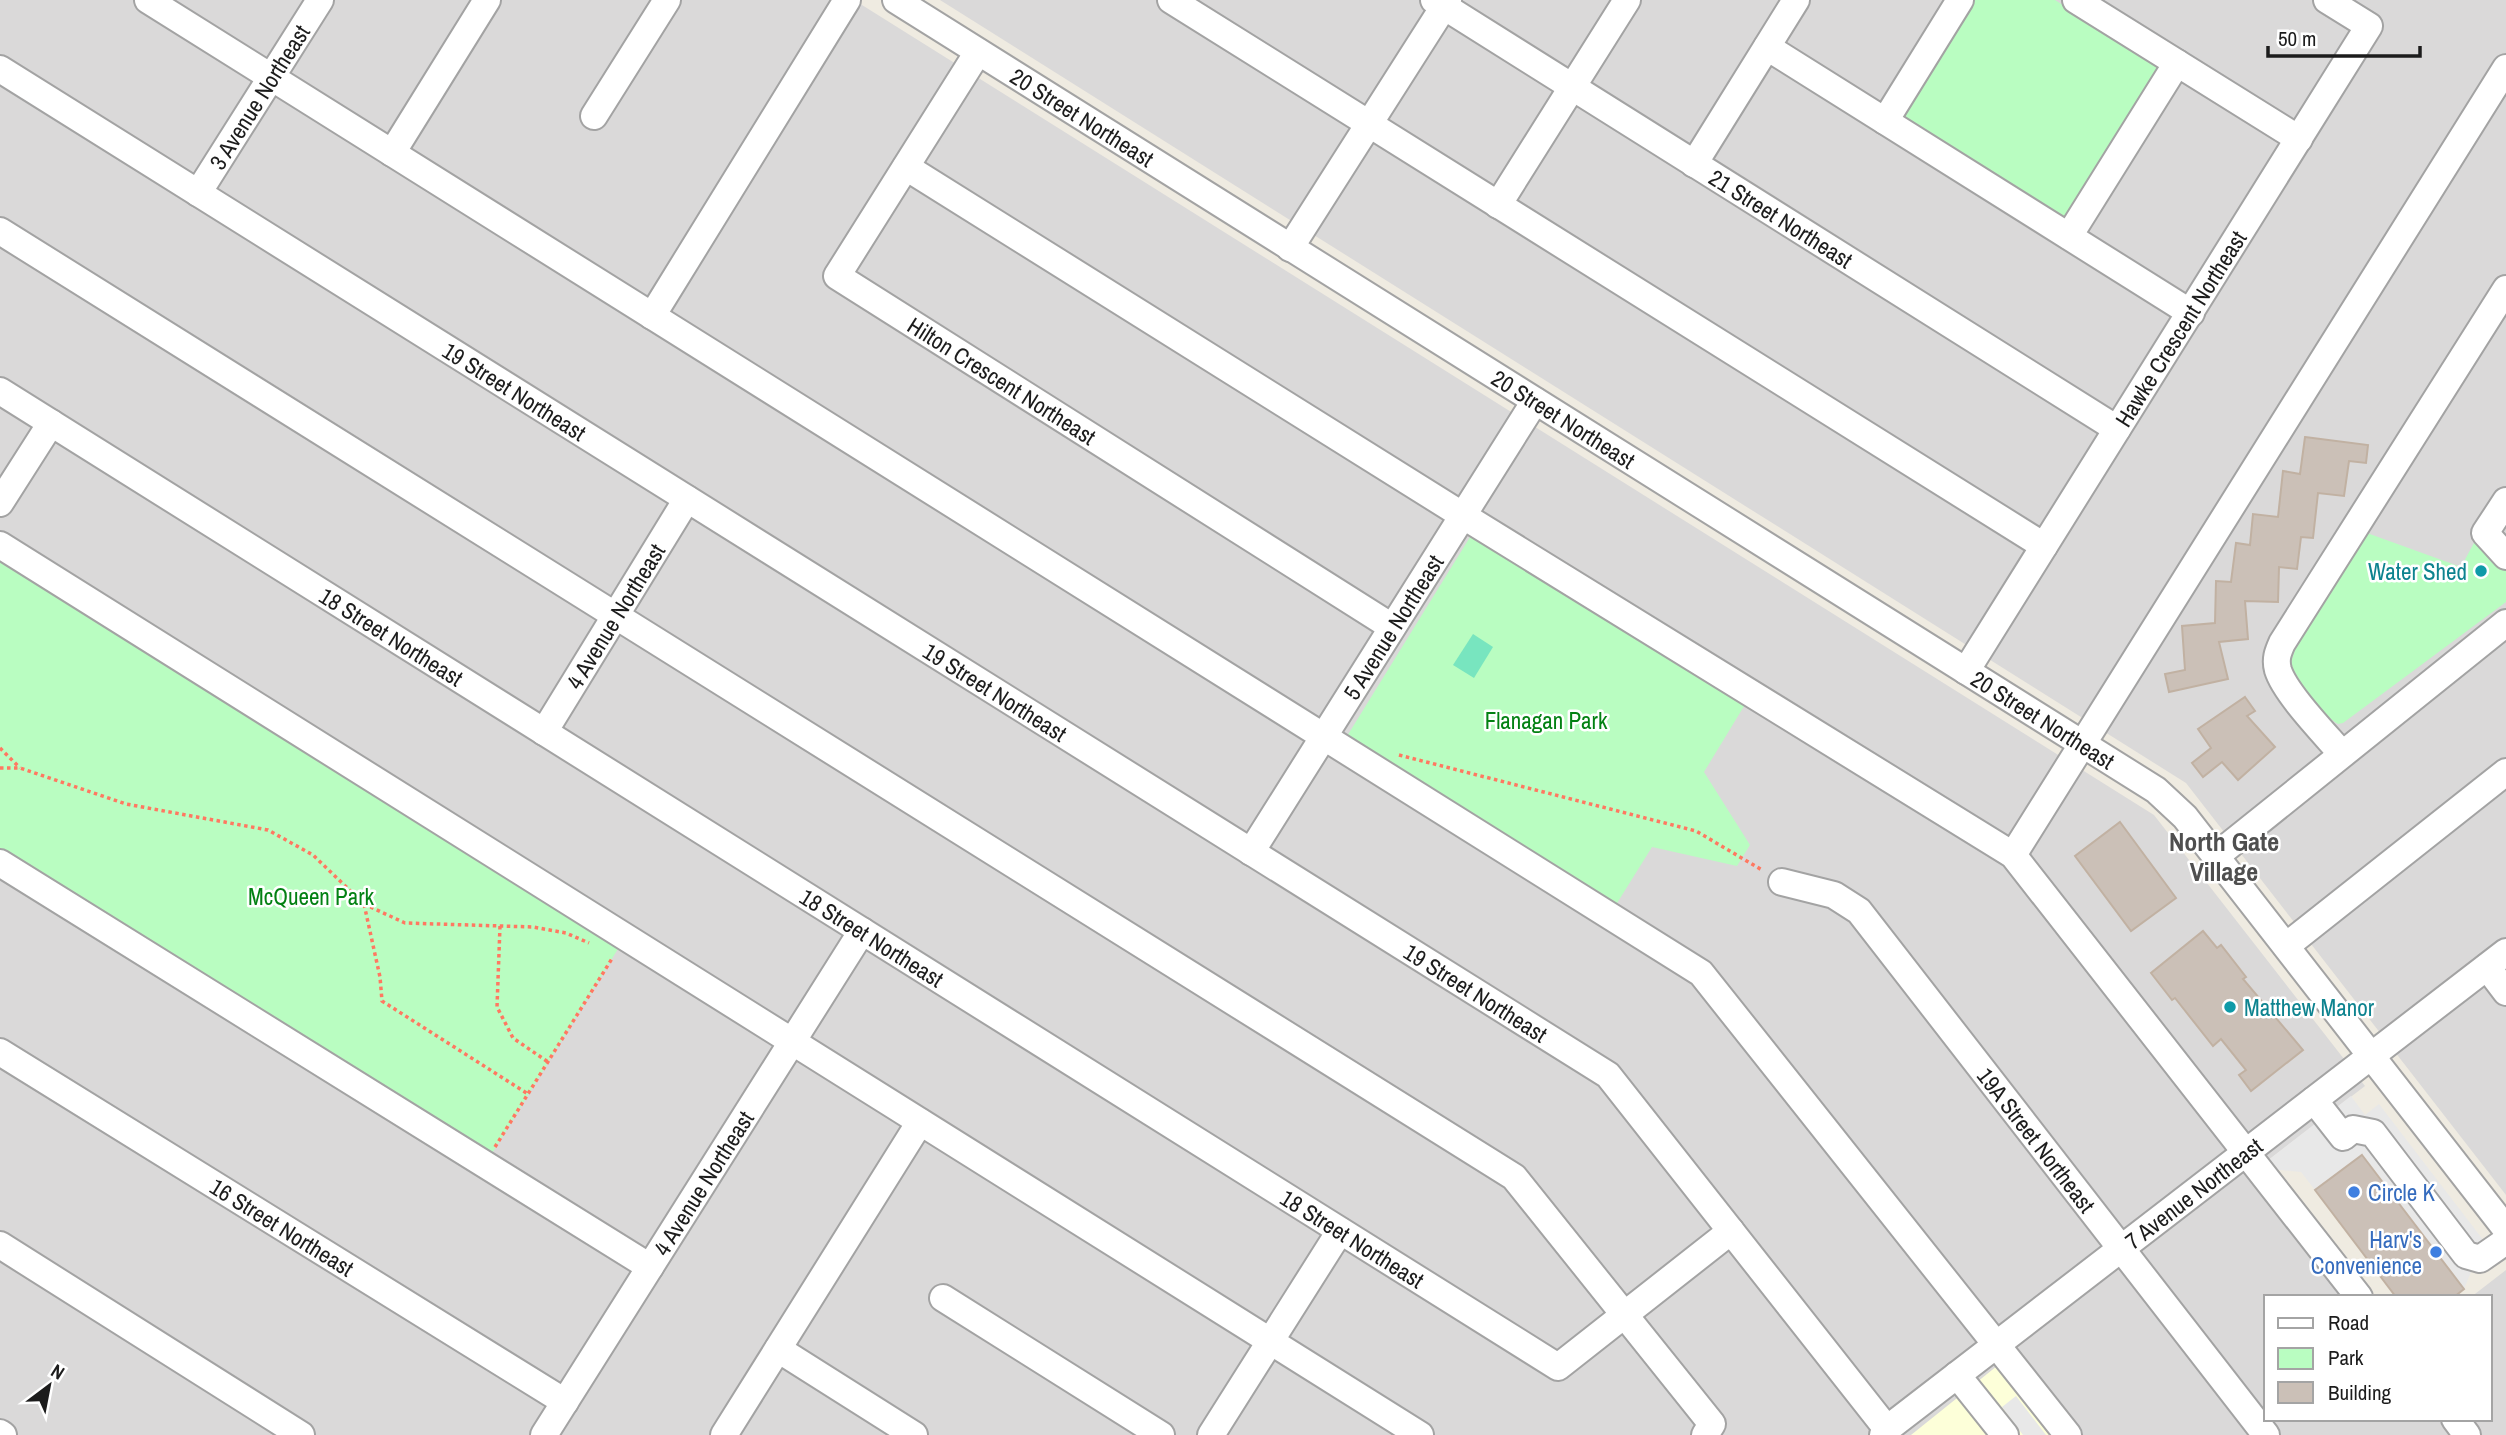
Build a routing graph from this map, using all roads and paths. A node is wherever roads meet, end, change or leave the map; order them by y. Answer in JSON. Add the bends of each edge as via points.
{"nodes":[{"id":1,"x":149,"y":0,"type":"edge"},
{"id":2,"x":320,"y":0,"type":"edge"},
{"id":3,"x":486,"y":0,"type":"edge"},
{"id":4,"x":667,"y":0,"type":"edge"},
{"id":5,"x":847,"y":0,"type":"edge"},
{"id":6,"x":896,"y":0,"type":"edge"},
{"id":7,"x":1171,"y":0,"type":"edge"},
{"id":8,"x":1628,"y":0,"type":"edge"},
{"id":9,"x":1796,"y":0,"type":"edge"},
{"id":10,"x":1960,"y":0,"type":"edge"},
{"id":11,"x":2076,"y":0,"type":"edge"},
{"id":12,"x":2328,"y":0,"type":"edge"},
{"id":13,"x":1442,"y":2,"type":"edge"},
{"id":14,"x":1767,"y":47,"type":"junction"},
{"id":15,"x":978,"y":52,"type":"junction"},
{"id":16,"x":2177,"y":63,"type":"junction"},
{"id":17,"x":2506,"y":68,"type":"edge"},
{"id":18,"x":0,"y":69,"type":"edge"},
{"id":19,"x":271,"y":77,"type":"junction"},
{"id":20,"x":1572,"y":87,"type":"junction"},
{"id":21,"x":594,"y":116,"type":"dead end"},
{"id":22,"x":1885,"y":121,"type":"junction"},
{"id":23,"x":1368,"y":124,"type":"junction"},
{"id":24,"x":2299,"y":139,"type":"junction"},
{"id":25,"x":392,"y":153,"type":"junction"},
{"id":26,"x":1695,"y":164,"type":"junction"},
{"id":27,"x":906,"y":167,"type":"junction"},
{"id":28,"x":198,"y":193,"type":"junction"},
{"id":29,"x":1498,"y":205,"type":"junction"},
{"id":30,"x":0,"y":231,"type":"edge"},
{"id":31,"x":2069,"y":236,"type":"junction"},
{"id":32,"x":1290,"y":248,"type":"junction"},
{"id":33,"x":2506,"y":289,"type":"edge"},
{"id":34,"x":2191,"y":313,"type":"junction"},
{"id":35,"x":652,"y":316,"type":"junction"},
{"id":36,"x":0,"y":391,"type":"edge"},
{"id":37,"x":1535,"y":401,"type":"junction"},
{"id":38,"x":51,"y":423,"type":"junction"},
{"id":39,"x":2117,"y":429,"type":"junction"},
{"id":40,"x":687,"y":499,"type":"junction"},
{"id":41,"x":2506,"y":501,"type":"edge"},
{"id":42,"x":0,"y":503,"type":"edge"},
{"id":43,"x":1462,"y":515,"type":"junction"},
{"id":44,"x":0,"y":545,"type":"edge"},
{"id":45,"x":2045,"y":547,"type":"junction"},
{"id":46,"x":2506,"y":556,"type":"edge"},
{"id":47,"x":616,"y":616,"type":"junction"},
{"id":48,"x":2506,"y":623,"type":"edge"},
{"id":49,"x":1392,"y":627,"type":"junction"},
{"id":50,"x":1966,"y":671,"type":"junction"},
{"id":51,"x":544,"y":732,"type":"junction"},
{"id":52,"x":1324,"y":736,"type":"junction"},
{"id":53,"x":2082,"y":744,"type":"junction"},
{"id":54,"x":0,"y":748,"type":"edge"},
{"id":55,"x":1391,"y":753,"type":"dead end"},
{"id":56,"x":2342,"y":754,"type":"junction"},
{"id":57,"x":0,"y":768,"type":"edge"},
{"id":58,"x":20,"y":768,"type":"junction"},
{"id":59,"x":2506,"y":772,"type":"edge"},
{"id":60,"x":1251,"y":852,"type":"junction"},
{"id":61,"x":2013,"y":855,"type":"junction"},
{"id":62,"x":2216,"y":856,"type":"junction"},
{"id":63,"x":0,"y":863,"type":"edge"},
{"id":64,"x":1782,"y":882,"type":"joint"},
{"id":65,"x":364,"y":904,"type":"junction"},
{"id":66,"x":500,"y":926,"type":"junction"},
{"id":67,"x":862,"y":931,"type":"junction"},
{"id":68,"x":590,"y":944,"type":"dead end"},
{"id":69,"x":2286,"y":946,"type":"junction"},
{"id":70,"x":615,"y":954,"type":"dead end"},
{"id":71,"x":2496,"y":960,"type":"edge"},
{"id":72,"x":2506,"y":992,"type":"edge"},
{"id":73,"x":792,"y":1042,"type":"junction"},
{"id":74,"x":0,"y":1052,"type":"edge"},
{"id":75,"x":2371,"y":1056,"type":"junction"},
{"id":76,"x":548,"y":1062,"type":"junction"},
{"id":77,"x":528,"y":1094,"type":"junction"},
{"id":78,"x":2314,"y":1100,"type":"junction"},
{"id":79,"x":2421,"y":1120,"type":"junction"},
{"id":80,"x":920,"y":1122,"type":"junction"},
{"id":81,"x":2384,"y":1148,"type":"junction"},
{"id":82,"x":2246,"y":1152,"type":"junction"},
{"id":83,"x":491,"y":1154,"type":"dead end"},
{"id":84,"x":2506,"y":1229,"type":"edge"},
{"id":85,"x":1340,"y":1231,"type":"junction"},
{"id":86,"x":1731,"y":1231,"type":"junction"},
{"id":87,"x":2506,"y":1241,"type":"edge"},
{"id":88,"x":0,"y":1245,"type":"edge"},
{"id":89,"x":2121,"y":1248,"type":"junction"},
{"id":90,"x":650,"y":1267,"type":"junction"},
{"id":91,"x":2357,"y":1295,"type":"edge"},
{"id":92,"x":943,"y":1298,"type":"dead end"},
{"id":93,"x":1625,"y":1315,"type":"junction"},
{"id":94,"x":1270,"y":1341,"type":"junction"},
{"id":95,"x":1997,"y":1343,"type":"junction"},
{"id":96,"x":778,"y":1349,"type":"junction"},
{"id":97,"x":1957,"y":1375,"type":"junction"},
{"id":98,"x":565,"y":1402,"type":"junction"},
{"id":99,"x":1885,"y":1432,"type":"edge"},
{"id":100,"x":1995,"y":1432,"type":"edge"},
{"id":101,"x":301,"y":1435,"type":"edge"},
{"id":102,"x":544,"y":1435,"type":"edge"},
{"id":103,"x":724,"y":1435,"type":"edge"},
{"id":104,"x":915,"y":1435,"type":"edge"},
{"id":105,"x":1161,"y":1435,"type":"edge"},
{"id":106,"x":1211,"y":1435,"type":"edge"},
{"id":107,"x":1420,"y":1435,"type":"edge"},
{"id":108,"x":1705,"y":1435,"type":"edge"},
{"id":109,"x":2068,"y":1435,"type":"edge"},
{"id":110,"x":2266,"y":1435,"type":"edge"}],
"edges":[{"from":1,"to":19,"type":"street"},
{"from":2,"to":19,"type":"street","name":"3 Avenue Northeast"},
{"from":3,"to":25,"type":"street"},
{"from":4,"to":21,"type":"street"},
{"from":5,"to":35,"type":"street"},
{"from":6,"to":15,"type":"street","name":"20 Street Northeast"},
{"from":7,"to":23,"type":"street"},
{"from":8,"to":20,"type":"street"},
{"from":9,"to":14,"type":"street"},
{"from":10,"to":22,"type":"street"},
{"from":11,"to":16,"type":"street"},
{"from":12,"to":24,"type":"street","name":"Hawke Crescent Northeast","via":[[2369,26]]},
{"from":13,"to":20,"type":"street","name":"21 Street Northeast"},
{"from":13,"to":23,"type":"street"},
{"from":14,"to":22,"type":"street"},
{"from":14,"to":26,"type":"street"},
{"from":15,"to":27,"type":"street","name":"Hilton Crescent Northeast"},
{"from":15,"to":32,"type":"street","name":"20 Street Northeast"},
{"from":16,"to":24,"type":"street"},
{"from":16,"to":31,"type":"street"},
{"from":17,"to":53,"type":"street"},
{"from":18,"to":28,"type":"street","name":"19 Street Northeast"},
{"from":19,"to":25,"type":"street"},
{"from":19,"to":28,"type":"street","name":"3 Avenue Northeast"},
{"from":20,"to":26,"type":"street","name":"21 Street Northeast"},
{"from":20,"to":29,"type":"street"},
{"from":22,"to":31,"type":"street"},
{"from":23,"to":29,"type":"street"},
{"from":23,"to":32,"type":"street"},
{"from":24,"to":34,"type":"street","name":"Hawke Crescent Northeast"},
{"from":25,"to":35,"type":"street"},
{"from":26,"to":39,"type":"street","name":"21 Street Northeast"},
{"from":27,"to":43,"type":"street"},
{"from":27,"to":49,"type":"street","name":"Hilton Crescent Northeast","via":[[836,276]]},
{"from":28,"to":40,"type":"street","name":"19 Street Northeast"},
{"from":29,"to":45,"type":"street"},
{"from":30,"to":47,"type":"street"},
{"from":31,"to":34,"type":"street"},
{"from":32,"to":37,"type":"street","name":"20 Street Northeast"},
{"from":33,"to":56,"type":"street","via":[[2277,655],[2283,682]]},
{"from":34,"to":39,"type":"street","name":"Hawke Crescent Northeast"},
{"from":35,"to":52,"type":"street"},
{"from":36,"to":38,"type":"street","name":"18 Street Northeast"},
{"from":37,"to":43,"type":"street","name":"5 Avenue Northeast"},
{"from":37,"to":50,"type":"street","name":"20 Street Northeast"},
{"from":38,"to":42,"type":"street"},
{"from":38,"to":51,"type":"street","name":"18 Street Northeast"},
{"from":39,"to":45,"type":"street","name":"Hawke Crescent Northeast"},
{"from":40,"to":47,"type":"street","name":"4 Avenue Northeast"},
{"from":40,"to":60,"type":"street","name":"19 Street Northeast"},
{"from":41,"to":46,"type":"street","via":[[2485,533]]},
{"from":43,"to":49,"type":"street","name":"5 Avenue Northeast"},
{"from":43,"to":61,"type":"street"},
{"from":44,"to":73,"type":"street"},
{"from":45,"to":50,"type":"street","name":"Hawke Crescent Northeast"},
{"from":47,"to":51,"type":"street","name":"4 Avenue Northeast"},
{"from":47,"to":93,"type":"street","via":[[1514,1177]]},
{"from":48,"to":56,"type":"street"},
{"from":49,"to":52,"type":"street","name":"5 Avenue Northeast"},
{"from":50,"to":53,"type":"street","name":"20 Street Northeast"},
{"from":51,"to":67,"type":"street","name":"18 Street Northeast"},
{"from":52,"to":60,"type":"street","name":"5 Avenue Northeast"},
{"from":52,"to":95,"type":"street","via":[[1701,973]]},
{"from":53,"to":61,"type":"street"},
{"from":53,"to":62,"type":"street","name":"20 Street Northeast","via":[[2156,790]]},
{"from":54,"to":58,"type":"path"},
{"from":55,"to":64,"type":"path","via":[[1696,831]]},
{"from":56,"to":62,"type":"street"},
{"from":57,"to":58,"type":"path"},
{"from":58,"to":65,"type":"path","via":[[126,804],[268,830],[313,855]]},
{"from":59,"to":69,"type":"street"},
{"from":60,"to":86,"type":"street","name":"19 Street Northeast","via":[[1608,1075]]},
{"from":61,"to":82,"type":"street"},
{"from":62,"to":69,"type":"street","name":"20 Street Northeast"},
{"from":63,"to":90,"type":"street"},
{"from":64,"to":89,"type":"street","name":"19A Street Northeast","via":[[1834,895],[1859,911]]},
{"from":65,"to":66,"type":"path","via":[[405,923]]},
{"from":65,"to":77,"type":"path","via":[[382,1001]]},
{"from":66,"to":68,"type":"path","via":[[566,933]]},
{"from":66,"to":76,"type":"path","via":[[497,1007],[513,1038]]},
{"from":67,"to":73,"type":"street","name":"4 Avenue Northeast"},
{"from":67,"to":85,"type":"street","name":"18 Street Northeast"},
{"from":69,"to":75,"type":"street","name":"20 Street Northeast"},
{"from":70,"to":76,"type":"path"},
{"from":71,"to":72,"type":"street"},
{"from":71,"to":75,"type":"street","name":"7 Avenue Northeast"},
{"from":73,"to":80,"type":"street"},
{"from":73,"to":90,"type":"street","name":"4 Avenue Northeast"},
{"from":74,"to":98,"type":"street","name":"16 Street Northeast"},
{"from":75,"to":78,"type":"street","name":"7 Avenue Northeast"},
{"from":75,"to":79,"type":"street","name":"20 Street Northeast"},
{"from":76,"to":77,"type":"path"},
{"from":77,"to":83,"type":"path"},
{"from":78,"to":81,"type":"street","via":[[2343,1137],[2353,1129],[2373,1133]]},
{"from":78,"to":82,"type":"street","name":"7 Avenue Northeast"},
{"from":79,"to":81,"type":"street"},
{"from":79,"to":84,"type":"street","name":"20 Street Northeast"},
{"from":80,"to":94,"type":"street"},
{"from":80,"to":96,"type":"street"},
{"from":81,"to":87,"type":"street","via":[[2466,1255],[2480,1259]]},
{"from":82,"to":89,"type":"street","name":"7 Avenue Northeast"},
{"from":82,"to":91,"type":"street"},
{"from":85,"to":93,"type":"street","name":"18 Street Northeast","via":[[1558,1367]]},
{"from":85,"to":94,"type":"street"},
{"from":86,"to":93,"type":"street","name":"18 Street Northeast"},
{"from":86,"to":99,"type":"street","name":"19 Street Northeast"},
{"from":88,"to":101,"type":"street"},
{"from":89,"to":95,"type":"street","name":"7 Avenue Northeast"},
{"from":89,"to":110,"type":"street","name":"19A Street Northeast"},
{"from":90,"to":98,"type":"street","name":"4 Avenue Northeast"},
{"from":92,"to":105,"type":"street"},
{"from":93,"to":108,"type":"street","via":[[1712,1424]]},
{"from":94,"to":106,"type":"street"},
{"from":94,"to":107,"type":"street"},
{"from":95,"to":97,"type":"street","name":"7 Avenue Northeast"},
{"from":95,"to":109,"type":"street"},
{"from":96,"to":103,"type":"street"},
{"from":96,"to":104,"type":"street"},
{"from":97,"to":99,"type":"street","name":"7 Avenue Northeast"},
{"from":97,"to":100,"type":"street"},
{"from":98,"to":102,"type":"street","name":"4 Avenue Northeast"}]}
